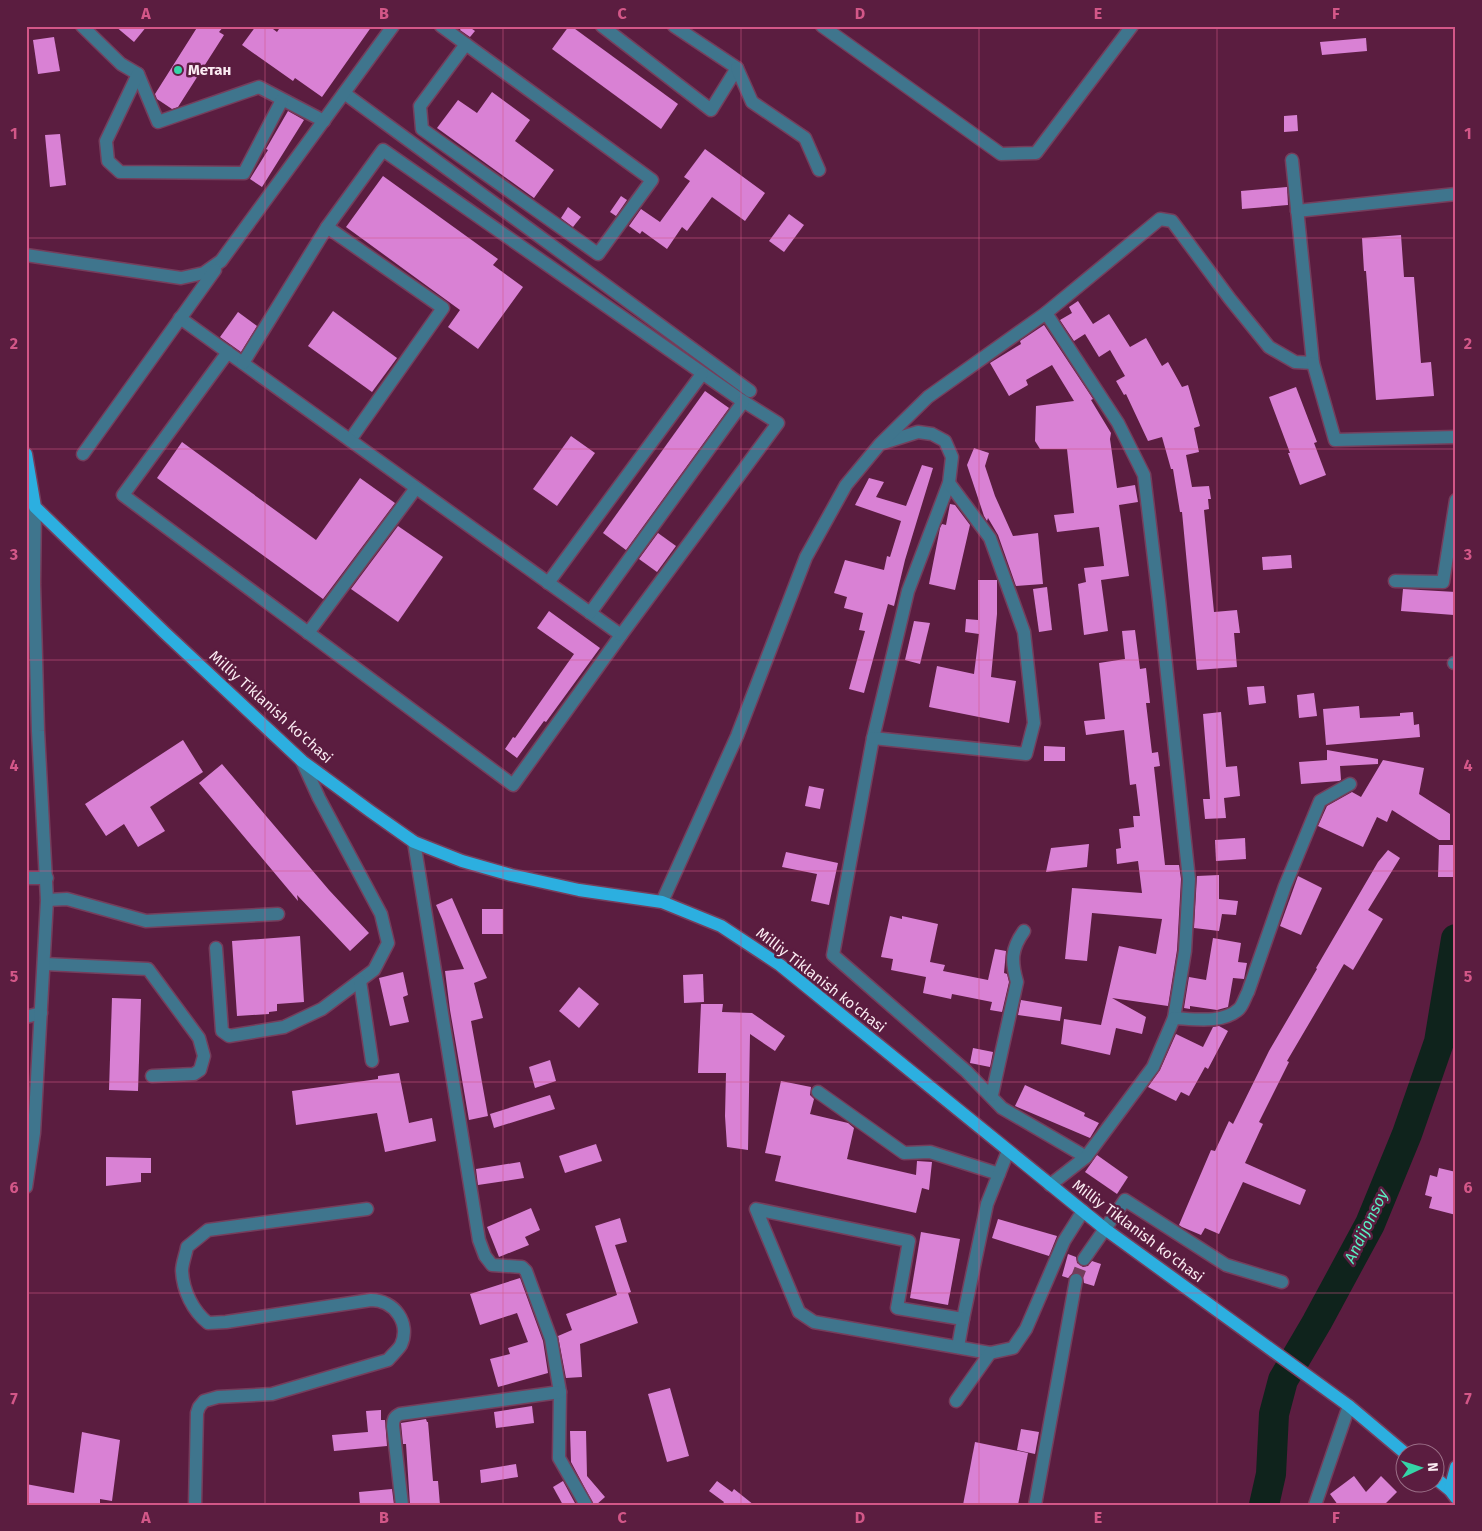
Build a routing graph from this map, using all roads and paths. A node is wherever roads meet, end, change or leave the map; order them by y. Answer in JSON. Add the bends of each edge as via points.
{"nodes":[{"id":1,"x":82,"y":26,"type":"edge"},
{"id":2,"x":393,"y":26,"type":"edge"},
{"id":3,"x":441,"y":26,"type":"edge"},
{"id":4,"x":602,"y":26,"type":"edge"},
{"id":5,"x":674,"y":26,"type":"edge"},
{"id":6,"x":822,"y":26,"type":"edge"},
{"id":7,"x":1132,"y":26,"type":"edge"},
{"id":8,"x":466,"y":44,"type":"junction"},
{"id":9,"x":737,"y":68,"type":"junction"},
{"id":10,"x":138,"y":74,"type":"junction"},
{"id":11,"x":344,"y":93,"type":"junction"},
{"id":12,"x":282,"y":100,"type":"junction"},
{"id":13,"x":324,"y":121,"type":"junction"},
{"id":14,"x":1292,"y":160,"type":"dead end"},
{"id":15,"x":820,"y":170,"type":"dead end"},
{"id":16,"x":1456,"y":194,"type":"edge"},
{"id":17,"x":1297,"y":211,"type":"junction"},
{"id":18,"x":327,"y":227,"type":"junction"},
{"id":19,"x":26,"y":255,"type":"edge"},
{"id":20,"x":221,"y":262,"type":"junction"},
{"id":21,"x":1046,"y":313,"type":"junction"},
{"id":22,"x":180,"y":318,"type":"junction"},
{"id":23,"x":228,"y":352,"type":"junction"},
{"id":24,"x":243,"y":363,"type":"junction"},
{"id":25,"x":1313,"y":363,"type":"junction"},
{"id":26,"x":702,"y":374,"type":"junction"},
{"id":27,"x":746,"y":396,"type":"junction"},
{"id":28,"x":1456,"y":438,"type":"edge"},
{"id":29,"x":350,"y":440,"type":"junction"},
{"id":30,"x":880,"y":444,"type":"junction"},
{"id":31,"x":26,"y":454,"type":"edge"},
{"id":32,"x":82,"y":454,"type":"dead end"},
{"id":33,"x":949,"y":483,"type":"junction"},
{"id":34,"x":416,"y":488,"type":"junction"},
{"id":35,"x":1456,"y":500,"type":"edge"},
{"id":36,"x":35,"y":507,"type":"junction"},
{"id":37,"x":1395,"y":581,"type":"dead end"},
{"id":38,"x":548,"y":583,"type":"junction"},
{"id":39,"x":30,"y":584,"type":"edge"},
{"id":40,"x":590,"y":613,"type":"junction"},
{"id":41,"x":308,"y":633,"type":"junction"},
{"id":42,"x":621,"y":635,"type":"junction"},
{"id":43,"x":32,"y":731,"type":"edge"},
{"id":44,"x":873,"y":738,"type":"junction"},
{"id":45,"x":302,"y":761,"type":"junction"},
{"id":46,"x":1350,"y":784,"type":"dead end"},
{"id":47,"x":414,"y":842,"type":"junction"},
{"id":48,"x":26,"y":878,"type":"edge"},
{"id":49,"x":47,"y":878,"type":"junction"},
{"id":50,"x":48,"y":900,"type":"junction"},
{"id":51,"x":662,"y":902,"type":"junction"},
{"id":52,"x":278,"y":914,"type":"dead end"},
{"id":53,"x":1024,"y":931,"type":"dead end"},
{"id":54,"x":216,"y":948,"type":"dead end"},
{"id":55,"x":45,"y":964,"type":"junction"},
{"id":56,"x":360,"y":980,"type":"junction"},
{"id":57,"x":41,"y":1013,"type":"junction"},
{"id":58,"x":26,"y":1017,"type":"edge"},
{"id":59,"x":1174,"y":1018,"type":"junction"},
{"id":60,"x":372,"y":1061,"type":"dead end"},
{"id":61,"x":152,"y":1076,"type":"dead end"},
{"id":62,"x":818,"y":1092,"type":"dead end"},
{"id":63,"x":992,"y":1095,"type":"junction"},
{"id":64,"x":31,"y":1108,"type":"edge"},
{"id":65,"x":30,"y":1135,"type":"edge"},
{"id":66,"x":1008,"y":1151,"type":"junction"},
{"id":67,"x":1086,"y":1158,"type":"junction"},
{"id":68,"x":999,"y":1174,"type":"junction"},
{"id":69,"x":1050,"y":1185,"type":"junction"},
{"id":70,"x":26,"y":1187,"type":"edge"},
{"id":71,"x":367,"y":1210,"type":"dead end"},
{"id":72,"x":1083,"y":1211,"type":"junction"},
{"id":73,"x":1105,"y":1229,"type":"junction"},
{"id":74,"x":1084,"y":1259,"type":"tunnel mouth"},
{"id":75,"x":1076,"y":1280,"type":"tunnel mouth"},
{"id":76,"x":1282,"y":1282,"type":"dead end"},
{"id":77,"x":963,"y":1319,"type":"junction"},
{"id":78,"x":958,"y":1347,"type":"junction"},
{"id":79,"x":990,"y":1353,"type":"junction"},
{"id":80,"x":560,"y":1392,"type":"junction"},
{"id":81,"x":956,"y":1401,"type":"dead end"},
{"id":82,"x":1349,"y":1406,"type":"junction"},
{"id":83,"x":1394,"y":1444,"type":"edge"},
{"id":84,"x":1456,"y":1467,"type":"edge"},
{"id":85,"x":1453,"y":1494,"type":"edge"},
{"id":86,"x":195,"y":1505,"type":"edge"},
{"id":87,"x":402,"y":1505,"type":"edge"},
{"id":88,"x":586,"y":1505,"type":"edge"},
{"id":89,"x":1035,"y":1505,"type":"edge"},
{"id":90,"x":1314,"y":1505,"type":"edge"}],
"edges":[{"from":1,"to":10,"type":"street","via":[[121,64]]},
{"from":2,"to":11,"type":"street"},
{"from":3,"to":8,"type":"street"},
{"from":4,"to":9,"type":"street","via":[[711,110]]},
{"from":5,"to":9,"type":"street"},
{"from":6,"to":7,"type":"street","via":[[1002,154],[1036,153]]},
{"from":8,"to":8,"type":"street","via":[[652,180],[598,254],[422,129],[420,106]]},
{"from":9,"to":15,"type":"street","via":[[752,102],[805,138]]},
{"from":10,"to":12,"type":"street","via":[[158,122],[259,88]]},
{"from":10,"to":12,"type":"street","via":[[106,140],[108,161],[120,172],[244,173]]},
{"from":11,"to":13,"type":"street"},
{"from":11,"to":27,"type":"street"},
{"from":12,"to":13,"type":"street"},
{"from":13,"to":20,"type":"street"},
{"from":14,"to":17,"type":"street"},
{"from":16,"to":17,"type":"street"},
{"from":17,"to":25,"type":"street"},
{"from":18,"to":24,"type":"street"},
{"from":18,"to":26,"type":"street","via":[[383,150]]},
{"from":18,"to":29,"type":"street","via":[[443,308]]},
{"from":19,"to":20,"type":"street","via":[[181,278],[204,273]]},
{"from":20,"to":22,"type":"street"},
{"from":21,"to":25,"type":"street","via":[[1160,220],[1172,221],[1269,347],[1295,362]]},
{"from":21,"to":30,"type":"street","via":[[928,397]]},
{"from":21,"to":59,"type":"street","via":[[1118,423],[1144,474],[1188,879],[1185,952]]},
{"from":22,"to":23,"type":"street"},
{"from":22,"to":32,"type":"street"},
{"from":23,"to":24,"type":"street"},
{"from":23,"to":41,"type":"street","via":[[123,495]]},
{"from":24,"to":29,"type":"street"},
{"from":25,"to":28,"type":"street","via":[[1335,440]]},
{"from":26,"to":27,"type":"street"},
{"from":26,"to":38,"type":"street"},
{"from":27,"to":40,"type":"street"},
{"from":27,"to":42,"type":"street","via":[[778,423]]},
{"from":29,"to":34,"type":"street"},
{"from":30,"to":33,"type":"street","via":[[918,432],[932,434],[945,441],[952,457]]},
{"from":30,"to":51,"type":"street","via":[[846,485],[806,557],[737,736]]},
{"from":31,"to":36,"type":"main road"},
{"from":33,"to":44,"type":"street","via":[[908,591]]},
{"from":33,"to":44,"type":"street","via":[[990,538],[1024,632],[1034,723],[1026,754]]},
{"from":34,"to":38,"type":"street"},
{"from":34,"to":41,"type":"street"},
{"from":35,"to":37,"type":"street","via":[[1443,582]]},
{"from":36,"to":39,"type":"street"},
{"from":36,"to":45,"type":"main road","name":"Milliy Tiklanish ko'chasi"},
{"from":38,"to":40,"type":"street"},
{"from":39,"to":43,"type":"street"},
{"from":40,"to":42,"type":"street"},
{"from":41,"to":42,"type":"street","via":[[512,785]]},
{"from":43,"to":49,"type":"street"},
{"from":44,"to":63,"type":"street","via":[[833,956]]},
{"from":45,"to":47,"type":"main road","name":"Milliy Tiklanish ko'chasi"},
{"from":45,"to":56,"type":"street","via":[[381,914],[388,943],[374,970]]},
{"from":46,"to":59,"type":"street","via":[[1320,801],[1240,1008],[1228,1017]]},
{"from":47,"to":51,"type":"main road","name":"Milliy Tiklanish ko'chasi","via":[[462,861],[512,875],[579,890]]},
{"from":47,"to":80,"type":"street","via":[[479,1240],[492,1265],[522,1267],[526,1271],[551,1339]]},
{"from":48,"to":49,"type":"street"},
{"from":49,"to":50,"type":"street"},
{"from":50,"to":52,"type":"street","via":[[67,899],[146,921]]},
{"from":50,"to":55,"type":"street"},
{"from":51,"to":66,"type":"main road","name":"Milliy Tiklanish ko'chasi","via":[[721,926],[780,965]]},
{"from":53,"to":63,"type":"street","via":[[1016,942],[1012,965],[1017,982]]},
{"from":54,"to":56,"type":"street","via":[[222,1031],[229,1036],[284,1026],[322,1009]]},
{"from":55,"to":57,"type":"street"},
{"from":55,"to":61,"type":"street","via":[[148,969],[199,1038],[204,1056],[200,1070],[194,1074]]},
{"from":56,"to":60,"type":"street"},
{"from":57,"to":58,"type":"street"},
{"from":57,"to":64,"type":"street"},
{"from":59,"to":67,"type":"street","via":[[1153,1067]]},
{"from":62,"to":68,"type":"street","via":[[904,1154],[930,1152]]},
{"from":63,"to":67,"type":"street","via":[[1002,1108]]},
{"from":64,"to":65,"type":"street"},
{"from":65,"to":70,"type":"street"},
{"from":66,"to":68,"type":"street"},
{"from":66,"to":69,"type":"main road","name":"Milliy Tiklanish ko'chasi"},
{"from":67,"to":69,"type":"street"},
{"from":68,"to":77,"type":"street","via":[[987,1204]]},
{"from":69,"to":72,"type":"main road","name":"Milliy Tiklanish ko'chasi"},
{"from":71,"to":86,"type":"street","via":[[208,1230],[187,1247],[182,1270],[188,1295],[197,1314],[208,1323],[380,1300],[390,1304],[403,1325],[400,1346],[388,1360],[272,1394],[218,1397],[204,1401],[197,1414]]},
{"from":72,"to":73,"type":"main road","name":"Milliy Tiklanish ko'chasi"},
{"from":72,"to":79,"type":"street","via":[[1064,1242],[1026,1329],[1013,1348]]},
{"from":73,"to":74,"type":"street"},
{"from":73,"to":76,"type":"street","via":[[1125,1200],[1226,1265]]},
{"from":73,"to":82,"type":"main road","name":"Milliy Tiklanish ko'chasi"},
{"from":75,"to":89,"type":"street"},
{"from":77,"to":78,"type":"street"},
{"from":77,"to":78,"type":"street","via":[[897,1308],[908,1241],[756,1209],[799,1312],[814,1322]]},
{"from":78,"to":79,"type":"street"},
{"from":79,"to":81,"type":"street"},
{"from":80,"to":87,"type":"street","via":[[396,1416],[393,1426]]},
{"from":80,"to":88,"type":"street","via":[[559,1458]]},
{"from":82,"to":83,"type":"main road","name":"Milliy Tiklanish ko'chasi"},
{"from":82,"to":90,"type":"street"},
{"from":84,"to":85,"type":"main road"}]}
